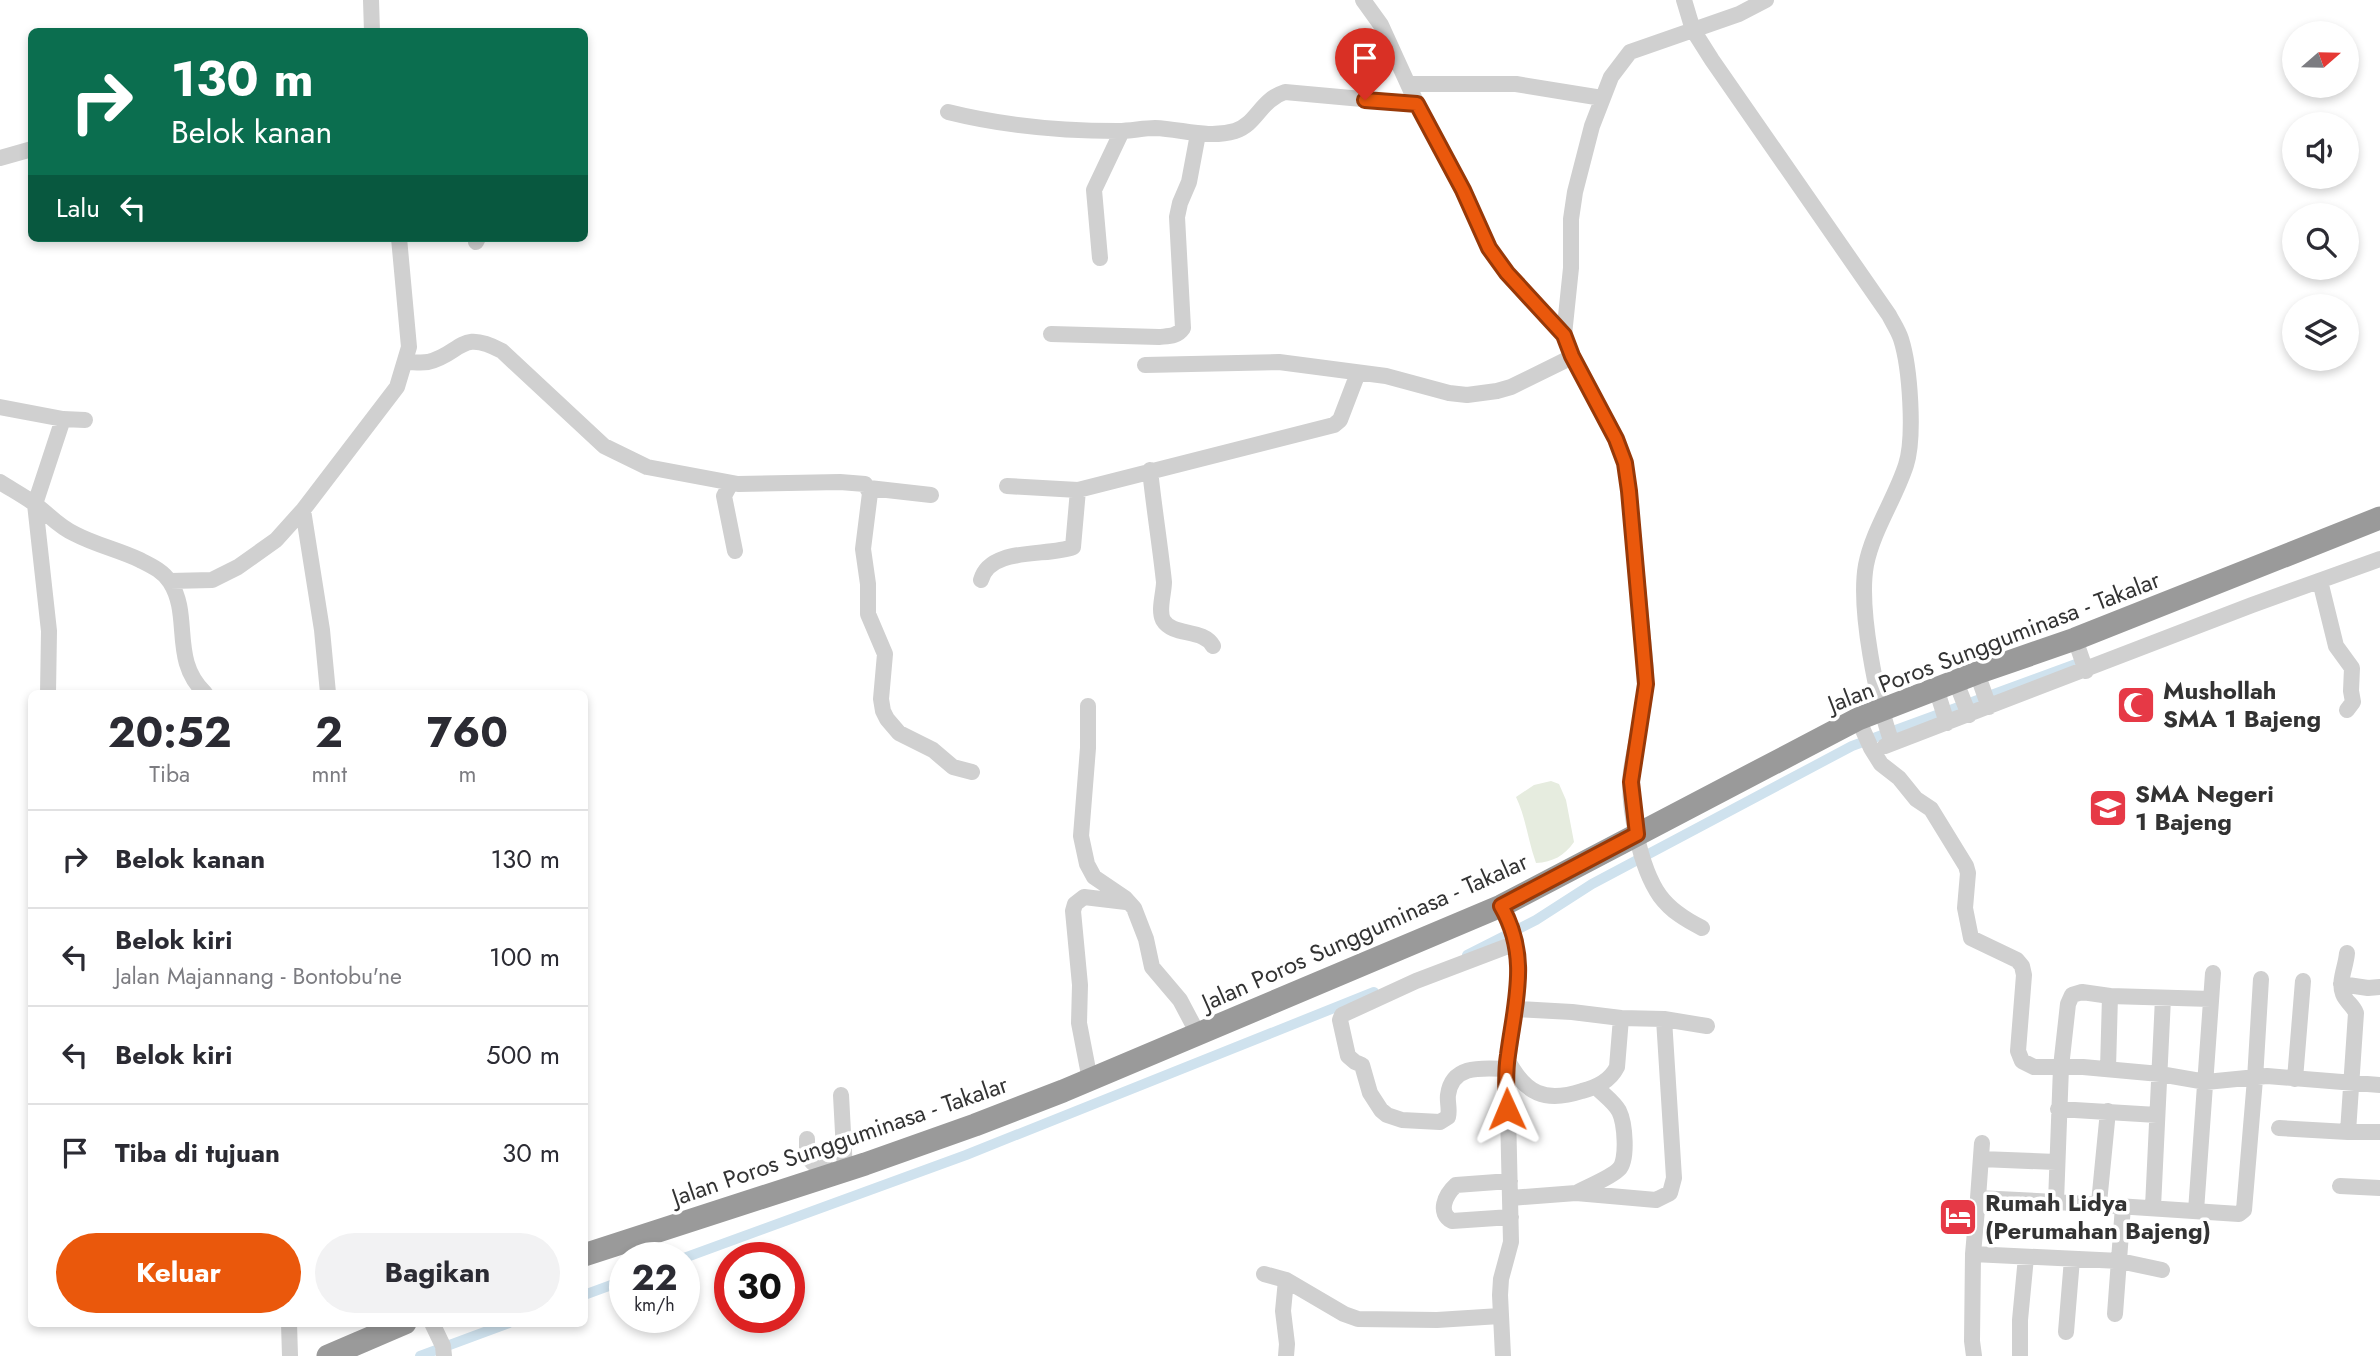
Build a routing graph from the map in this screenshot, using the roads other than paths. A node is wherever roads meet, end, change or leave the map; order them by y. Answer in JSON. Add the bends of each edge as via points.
{"nodes":[{"id":1,"x":371,"y":0,"type":"edge"},
{"id":2,"x":1363,"y":0,"type":"edge"},
{"id":3,"x":1684,"y":0,"type":"edge"},
{"id":4,"x":1766,"y":0,"type":"edge"},
{"id":5,"x":372,"y":28,"type":"edge"},
{"id":6,"x":1693,"y":30,"type":"junction"},
{"id":7,"x":1408,"y":84,"type":"junction"},
{"id":8,"x":1602,"y":98,"type":"junction"},
{"id":9,"x":1417,"y":104,"type":"junction"},
{"id":10,"x":948,"y":112,"type":"dead end"},
{"id":11,"x":1122,"y":131,"type":"junction"},
{"id":12,"x":1198,"y":134,"type":"junction"},
{"id":13,"x":28,"y":150,"type":"edge"},
{"id":14,"x":0,"y":158,"type":"edge"},
{"id":15,"x":399,"y":242,"type":"edge"},
{"id":16,"x":1100,"y":258,"type":"dead end"},
{"id":17,"x":1051,"y":334,"type":"dead end"},
{"id":18,"x":1564,"y":335,"type":"junction"},
{"id":19,"x":1572,"y":356,"type":"junction"},
{"id":20,"x":405,"y":362,"type":"junction"},
{"id":21,"x":1145,"y":365,"type":"dead end"},
{"id":22,"x":1358,"y":373,"type":"junction"},
{"id":23,"x":0,"y":407,"type":"edge"},
{"id":24,"x":63,"y":419,"type":"junction"},
{"id":25,"x":85,"y":420,"type":"dead end"},
{"id":26,"x":1150,"y":470,"type":"junction"},
{"id":27,"x":0,"y":482,"type":"edge"},
{"id":28,"x":731,"y":483,"type":"junction"},
{"id":29,"x":1007,"y":486,"type":"dead end"},
{"id":30,"x":869,"y":488,"type":"junction"},
{"id":31,"x":1078,"y":490,"type":"junction"},
{"id":32,"x":931,"y":495,"type":"dead end"},
{"id":33,"x":35,"y":504,"type":"junction"},
{"id":34,"x":303,"y":510,"type":"junction"},
{"id":35,"x":2380,"y":518,"type":"edge"},
{"id":36,"x":735,"y":551,"type":"dead end"},
{"id":37,"x":2380,"y":559,"type":"edge"},
{"id":38,"x":981,"y":580,"type":"dead end"},
{"id":39,"x":170,"y":581,"type":"junction"},
{"id":40,"x":2320,"y":581,"type":"junction"},
{"id":41,"x":2077,"y":644,"type":"junction"},
{"id":42,"x":1213,"y":646,"type":"dead end"},
{"id":43,"x":2085,"y":669,"type":"junction"},
{"id":44,"x":1958,"y":687,"type":"junction"},
{"id":45,"x":48,"y":690,"type":"edge"},
{"id":46,"x":202,"y":690,"type":"edge"},
{"id":47,"x":328,"y":690,"type":"edge"},
{"id":48,"x":1988,"y":705,"type":"junction"},
{"id":49,"x":1088,"y":706,"type":"dead end"},
{"id":50,"x":2347,"y":710,"type":"dead end"},
{"id":51,"x":1968,"y":713,"type":"junction"},
{"id":52,"x":1883,"y":715,"type":"junction"},
{"id":53,"x":1947,"y":721,"type":"junction"},
{"id":54,"x":1860,"y":723,"type":"junction"},
{"id":55,"x":1891,"y":741,"type":"junction"},
{"id":56,"x":1872,"y":749,"type":"junction"},
{"id":57,"x":972,"y":772,"type":"dead end"},
{"id":58,"x":1637,"y":839,"type":"junction"},
{"id":59,"x":1129,"y":902,"type":"junction"},
{"id":60,"x":1503,"y":911,"type":"junction"},
{"id":61,"x":1702,"y":928,"type":"dead end"},
{"id":62,"x":1515,"y":940,"type":"junction"},
{"id":63,"x":2347,"y":953,"type":"dead end"},
{"id":64,"x":2213,"y":973,"type":"dead end"},
{"id":65,"x":2261,"y":979,"type":"dead end"},
{"id":66,"x":2303,"y":981,"type":"dead end"},
{"id":67,"x":2341,"y":984,"type":"junction"},
{"id":68,"x":2380,"y":986,"type":"edge"},
{"id":69,"x":2110,"y":996,"type":"junction"},
{"id":70,"x":2163,"y":998,"type":"junction"},
{"id":71,"x":2211,"y":999,"type":"junction"},
{"id":72,"x":1517,"y":1009,"type":"junction"},
{"id":73,"x":1621,"y":1018,"type":"junction"},
{"id":74,"x":1664,"y":1019,"type":"junction"},
{"id":75,"x":1707,"y":1026,"type":"dead end"},
{"id":76,"x":1198,"y":1034,"type":"junction"},
{"id":77,"x":1507,"y":1064,"type":"junction"},
{"id":78,"x":2060,"y":1066,"type":"junction"},
{"id":79,"x":2108,"y":1069,"type":"junction"},
{"id":80,"x":2160,"y":1074,"type":"junction"},
{"id":81,"x":2255,"y":1079,"type":"junction"},
{"id":82,"x":2295,"y":1079,"type":"junction"},
{"id":83,"x":1090,"y":1080,"type":"junction"},
{"id":84,"x":2206,"y":1082,"type":"junction"},
{"id":85,"x":2350,"y":1082,"type":"junction"},
{"id":86,"x":2380,"y":1085,"type":"edge"},
{"id":87,"x":1596,"y":1087,"type":"junction"},
{"id":88,"x":841,"y":1095,"type":"dead end"},
{"id":89,"x":2059,"y":1109,"type":"junction"},
{"id":90,"x":2108,"y":1111,"type":"junction"},
{"id":91,"x":2157,"y":1115,"type":"junction"},
{"id":92,"x":2278,"y":1128,"type":"dead end"},
{"id":93,"x":2348,"y":1132,"type":"junction"},
{"id":94,"x":2380,"y":1132,"type":"edge"},
{"id":95,"x":807,"y":1139,"type":"dead end"},
{"id":96,"x":2056,"y":1162,"type":"junction"},
{"id":97,"x":837,"y":1173,"type":"junction"},
{"id":98,"x":1510,"y":1181,"type":"junction"},
{"id":99,"x":2340,"y":1186,"type":"dead end"},
{"id":100,"x":2380,"y":1188,"type":"edge"},
{"id":101,"x":1576,"y":1193,"type":"junction"},
{"id":102,"x":1511,"y":1198,"type":"junction"},
{"id":103,"x":1978,"y":1198,"type":"junction"},
{"id":104,"x":2056,"y":1202,"type":"junction"},
{"id":105,"x":2099,"y":1203,"type":"junction"},
{"id":106,"x":2123,"y":1206,"type":"junction"},
{"id":107,"x":2152,"y":1207,"type":"junction"},
{"id":108,"x":2196,"y":1211,"type":"junction"},
{"id":109,"x":1511,"y":1217,"type":"junction"},
{"id":110,"x":588,"y":1254,"type":"edge"},
{"id":111,"x":1973,"y":1254,"type":"junction"},
{"id":112,"x":2026,"y":1257,"type":"junction"},
{"id":113,"x":2072,"y":1259,"type":"junction"},
{"id":114,"x":2120,"y":1261,"type":"junction"},
{"id":115,"x":2162,"y":1270,"type":"dead end"},
{"id":116,"x":1264,"y":1274,"type":"dead end"},
{"id":117,"x":1286,"y":1280,"type":"junction"},
{"id":118,"x":2115,"y":1314,"type":"dead end"},
{"id":119,"x":1500,"y":1316,"type":"junction"},
{"id":120,"x":289,"y":1327,"type":"edge"},
{"id":121,"x":396,"y":1327,"type":"edge"},
{"id":122,"x":433,"y":1327,"type":"edge"},
{"id":123,"x":2066,"y":1332,"type":"dead end"},
{"id":124,"x":444,"y":1351,"type":"edge"},
{"id":125,"x":290,"y":1356,"type":"edge"},
{"id":126,"x":328,"y":1356,"type":"edge"},
{"id":127,"x":1286,"y":1356,"type":"edge"},
{"id":128,"x":1503,"y":1356,"type":"edge"},
{"id":129,"x":1974,"y":1356,"type":"edge"},
{"id":130,"x":2020,"y":1356,"type":"edge"}],
"edges":[{"from":1,"to":5,"type":"street"},
{"from":2,"to":7,"type":"street","via":[[1381,25]]},
{"from":3,"to":6,"type":"street"},
{"from":4,"to":6,"type":"street"},
{"from":6,"to":8,"type":"street","via":[[1630,52]]},
{"from":6,"to":52,"type":"street","via":[[1889,315],[1900,338],[1912,443],[1864,576],[1867,626]]},
{"from":7,"to":8,"type":"street","via":[[1516,84]]},
{"from":7,"to":9,"type":"street"},
{"from":8,"to":18,"type":"street","via":[[1575,192]]},
{"from":9,"to":12,"type":"street","via":[[1285,92],[1267,101],[1237,131]]},
{"from":9,"to":18,"type":"street","via":[[1489,248]]},
{"from":10,"to":11,"type":"street","via":[[1057,130]]},
{"from":11,"to":12,"type":"street","via":[[1158,128]]},
{"from":11,"to":16,"type":"street","via":[[1094,190]]},
{"from":12,"to":17,"type":"street","via":[[1177,217],[1183,328],[1158,337]]},
{"from":13,"to":14,"type":"street"},
{"from":15,"to":20,"type":"street","via":[[408,338]]},
{"from":18,"to":19,"type":"street"},
{"from":19,"to":22,"type":"street","via":[[1511,387],[1467,395]]},
{"from":19,"to":58,"type":"street","via":[[1616,439],[1629,491],[1646,684],[1631,782]]},
{"from":20,"to":28,"type":"street","via":[[432,360],[467,342],[490,345],[604,446],[647,467]]},
{"from":20,"to":34,"type":"street","via":[[397,387]]},
{"from":21,"to":22,"type":"street","via":[[1279,362]]},
{"from":22,"to":26,"type":"street","via":[[1334,425]]},
{"from":23,"to":24,"type":"street"},
{"from":24,"to":25,"type":"street"},
{"from":24,"to":33,"type":"street"},
{"from":26,"to":31,"type":"street"},
{"from":26,"to":42,"type":"street","via":[[1164,587],[1162,617],[1177,629],[1206,637]]},
{"from":27,"to":33,"type":"street"},
{"from":28,"to":30,"type":"street","via":[[840,482]]},
{"from":28,"to":36,"type":"street","via":[[724,496]]},
{"from":29,"to":31,"type":"street"},
{"from":30,"to":32,"type":"street"},
{"from":30,"to":57,"type":"street","via":[[863,549],[868,614],[885,654],[883,711],[899,733],[933,750],[953,767]]},
{"from":31,"to":38,"type":"street","via":[[1073,547],[996,562]]},
{"from":33,"to":39,"type":"street","via":[[77,536],[149,564]]},
{"from":33,"to":45,"type":"street","via":[[49,631]]},
{"from":34,"to":39,"type":"street","via":[[276,540],[221,576]]},
{"from":34,"to":47,"type":"street"},
{"from":35,"to":41,"type":"highway","name":"Jalan Poros Sungguminasa - Takalar"},
{"from":37,"to":40,"type":"street"},
{"from":39,"to":46,"type":"street","via":[[179,608],[186,663]]},
{"from":40,"to":43,"type":"street"},
{"from":40,"to":50,"type":"street","via":[[2336,646],[2352,668],[2353,702]]},
{"from":41,"to":43,"type":"street"},
{"from":41,"to":44,"type":"highway","name":"Jalan Poros Sungguminasa - Takalar"},
{"from":43,"to":48,"type":"street"},
{"from":44,"to":48,"type":"street"},
{"from":44,"to":51,"type":"street"},
{"from":44,"to":52,"type":"highway","name":"Jalan Poros Sungguminasa - Takalar"},
{"from":44,"to":53,"type":"street"},
{"from":48,"to":51,"type":"street"},
{"from":49,"to":59,"type":"street","via":[[1083,852],[1094,877]]},
{"from":51,"to":53,"type":"street"},
{"from":52,"to":54,"type":"highway","name":"Jalan Poros Sungguminasa - Takalar"},
{"from":52,"to":55,"type":"street"},
{"from":53,"to":55,"type":"street"},
{"from":54,"to":56,"type":"street"},
{"from":54,"to":58,"type":"highway","name":"Jalan Poros Sungguminasa - Takalar"},
{"from":55,"to":56,"type":"street"},
{"from":56,"to":78,"type":"street","via":[[1881,764],[1931,809],[1966,866],[1965,908],[1971,938],[2022,966],[2019,1058],[2034,1067]]},
{"from":58,"to":60,"type":"highway","name":"Jalan Poros Sungguminasa - Takalar"},
{"from":58,"to":61,"type":"street","via":[[1658,894]]},
{"from":59,"to":76,"type":"street","via":[[1139,917],[1152,967],[1180,1000]]},
{"from":59,"to":83,"type":"street","via":[[1084,897],[1073,911],[1079,1023]]},
{"from":60,"to":62,"type":"street"},
{"from":60,"to":76,"type":"highway","name":"Jalan Poros Sungguminasa - Takalar"},
{"from":62,"to":72,"type":"street"},
{"from":62,"to":77,"type":"street","via":[[1416,981],[1339,1020],[1349,1056],[1362,1065],[1373,1101],[1387,1115],[1402,1120],[1444,1120],[1455,1077],[1472,1068]]},
{"from":63,"to":67,"type":"street"},
{"from":64,"to":71,"type":"street"},
{"from":65,"to":81,"type":"street"},
{"from":66,"to":82,"type":"street"},
{"from":67,"to":68,"type":"street"},
{"from":67,"to":85,"type":"street","via":[[2344,998],[2356,1013]]},
{"from":69,"to":70,"type":"street"},
{"from":69,"to":78,"type":"street","via":[[2072,995]]},
{"from":69,"to":79,"type":"street"},
{"from":70,"to":71,"type":"street"},
{"from":70,"to":80,"type":"street"},
{"from":71,"to":84,"type":"street"},
{"from":72,"to":73,"type":"street"},
{"from":72,"to":77,"type":"street"},
{"from":73,"to":74,"type":"street"},
{"from":73,"to":87,"type":"street","via":[[1617,1067]]},
{"from":74,"to":75,"type":"street"},
{"from":74,"to":101,"type":"street","via":[[1674,1178],[1670,1193],[1656,1200]]},
{"from":76,"to":83,"type":"highway","name":"Jalan Poros Sungguminasa - Takalar"},
{"from":77,"to":87,"type":"street","via":[[1542,1095],[1564,1097]]},
{"from":77,"to":98,"type":"street"},
{"from":78,"to":79,"type":"street"},
{"from":78,"to":89,"type":"street"},
{"from":79,"to":80,"type":"street"},
{"from":80,"to":84,"type":"street"},
{"from":80,"to":91,"type":"street"},
{"from":81,"to":82,"type":"street"},
{"from":81,"to":84,"type":"street"},
{"from":81,"to":108,"type":"street","via":[[2244,1212]]},
{"from":82,"to":85,"type":"street"},
{"from":83,"to":97,"type":"highway","name":"Jalan Poros Sungguminasa - Takalar"},
{"from":84,"to":108,"type":"street"},
{"from":85,"to":86,"type":"street"},
{"from":85,"to":93,"type":"street"},
{"from":87,"to":101,"type":"street","via":[[1620,1113],[1624,1158],[1614,1173]]},
{"from":88,"to":97,"type":"street"},
{"from":89,"to":90,"type":"street"},
{"from":89,"to":96,"type":"street"},
{"from":90,"to":91,"type":"street"},
{"from":90,"to":105,"type":"street"},
{"from":91,"to":107,"type":"street"},
{"from":92,"to":93,"type":"street"},
{"from":93,"to":94,"type":"street"},
{"from":95,"to":97,"type":"street","via":[[807,1156],[813,1163]]},
{"from":96,"to":103,"type":"street","via":[[1982,1151]]},
{"from":96,"to":104,"type":"street"},
{"from":97,"to":110,"type":"highway","name":"Jalan Poros Sungguminasa - Takalar"},
{"from":98,"to":102,"type":"street"},
{"from":98,"to":109,"type":"street","via":[[1456,1185],[1443,1210],[1452,1221]]},
{"from":99,"to":100,"type":"street"},
{"from":101,"to":102,"type":"street"},
{"from":102,"to":109,"type":"street"},
{"from":103,"to":104,"type":"street"},
{"from":103,"to":111,"type":"street"},
{"from":104,"to":105,"type":"street"},
{"from":105,"to":106,"type":"street"},
{"from":106,"to":107,"type":"street"},
{"from":106,"to":114,"type":"street"},
{"from":107,"to":108,"type":"street"},
{"from":109,"to":119,"type":"street"},
{"from":111,"to":112,"type":"street"},
{"from":111,"to":129,"type":"street"},
{"from":112,"to":113,"type":"street"},
{"from":112,"to":130,"type":"street"},
{"from":113,"to":114,"type":"street"},
{"from":113,"to":123,"type":"street"},
{"from":114,"to":115,"type":"street"},
{"from":114,"to":118,"type":"street"},
{"from":116,"to":117,"type":"street"},
{"from":117,"to":119,"type":"street","via":[[1358,1320]]},
{"from":117,"to":127,"type":"street"},
{"from":119,"to":128,"type":"street"},
{"from":120,"to":125,"type":"street"},
{"from":121,"to":126,"type":"highway"},
{"from":122,"to":124,"type":"street"}]}
